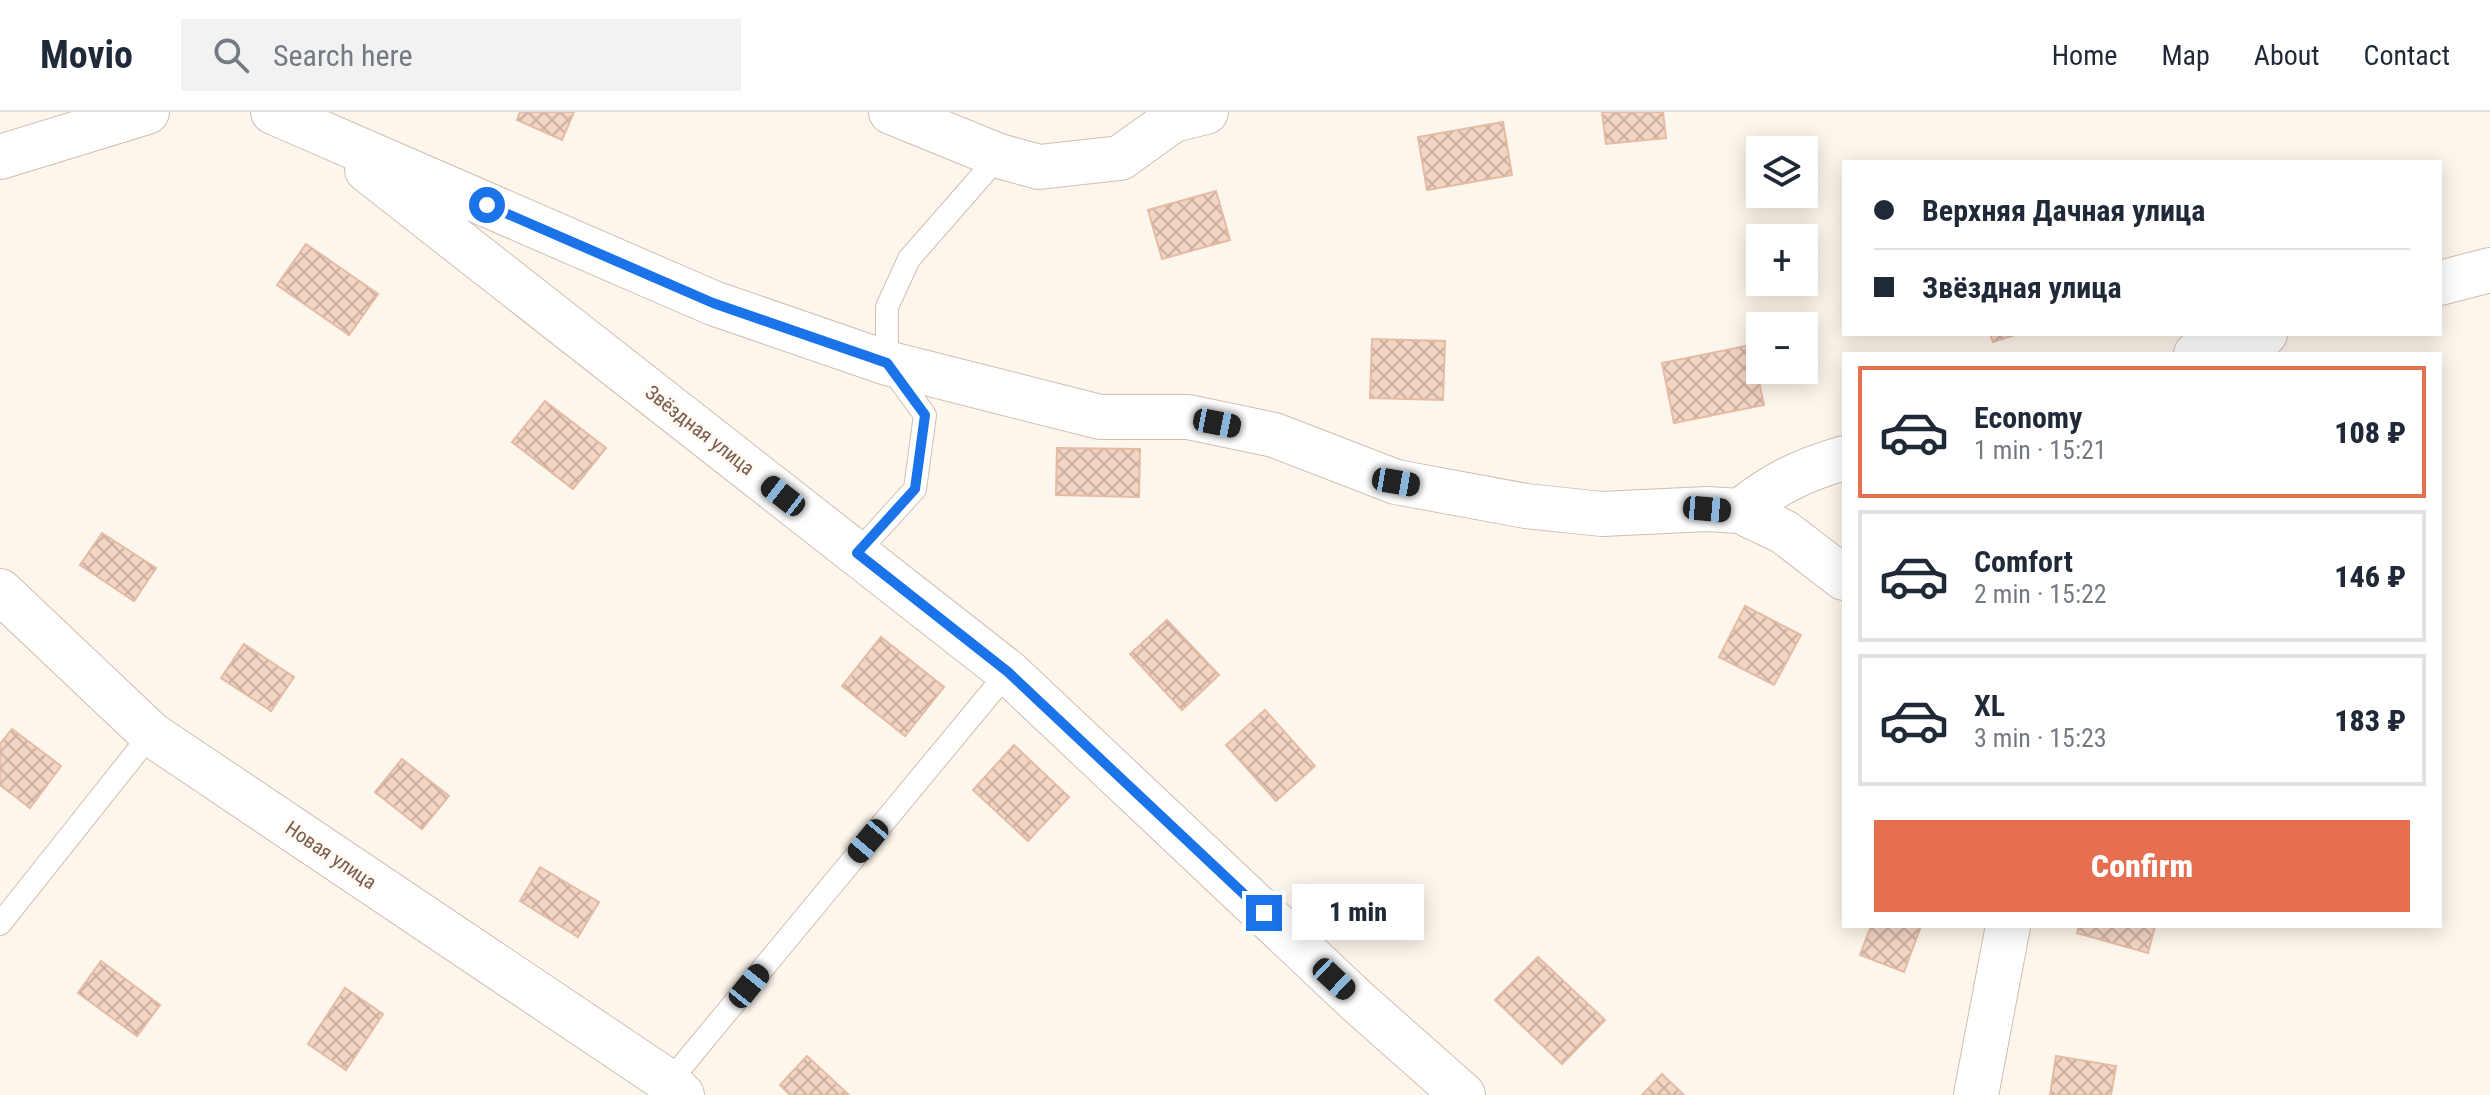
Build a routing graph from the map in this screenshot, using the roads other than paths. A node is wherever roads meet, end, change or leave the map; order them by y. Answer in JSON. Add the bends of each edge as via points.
{"nodes":[{"id":1,"x":47,"y":112,"type":"edge"},
{"id":2,"x":147,"y":112,"type":"edge"},
{"id":3,"x":273,"y":112,"type":"edge"},
{"id":4,"x":891,"y":112,"type":"edge"},
{"id":5,"x":1186,"y":115,"type":"edge"},
{"id":6,"x":318,"y":131,"type":"junction"},
{"id":7,"x":0,"y":155,"type":"edge"},
{"id":8,"x":999,"y":156,"type":"junction"},
{"id":9,"x":2490,"y":270,"type":"edge"},
{"id":10,"x":2442,"y":282,"type":"edge"},
{"id":11,"x":2258,"y":336,"type":"edge"},
{"id":12,"x":2203,"y":352,"type":"edge"},
{"id":13,"x":887,"y":363,"type":"junction"},
{"id":14,"x":1842,"y":459,"type":"edge"},
{"id":15,"x":1740,"y":511,"type":"junction"},
{"id":16,"x":857,"y":553,"type":"junction"},
{"id":17,"x":1842,"y":576,"type":"edge"},
{"id":18,"x":0,"y":591,"type":"edge"},
{"id":19,"x":1008,"y":672,"type":"junction"},
{"id":20,"x":151,"y":734,"type":"junction"},
{"id":21,"x":0,"y":924,"type":"edge"},
{"id":22,"x":2008,"y":928,"type":"edge"},
{"id":23,"x":675,"y":1089,"type":"edge"},
{"id":24,"x":1463,"y":1095,"type":"edge"},
{"id":25,"x":1976,"y":1095,"type":"edge"}],
"edges":[{"from":1,"to":7,"type":"street"},
{"from":2,"to":7,"type":"street"},
{"from":3,"to":6,"type":"street"},
{"from":4,"to":8,"type":"street"},
{"from":5,"to":8,"type":"street","via":[[1120,158],[1039,167]]},
{"from":6,"to":13,"type":"street","via":[[713,303]]},
{"from":6,"to":16,"type":"street","name":"Звёздная улица"},
{"from":8,"to":13,"type":"lane","via":[[909,259],[887,307]]},
{"from":9,"to":10,"type":"street"},
{"from":11,"to":12,"type":"street"},
{"from":13,"to":15,"type":"street","via":[[1100,417],[1188,417],[1274,435],[1396,482],[1526,506],[1602,514]]},
{"from":13,"to":16,"type":"lane","via":[[925,415],[915,489]]},
{"from":14,"to":15,"type":"street","via":[[1777,482]]},
{"from":15,"to":17,"type":"street","via":[[1784,532]]},
{"from":16,"to":19,"type":"street","name":"Звёздная улица"},
{"from":18,"to":20,"type":"street","name":"Новая улица"},
{"from":19,"to":23,"type":"lane"},
{"from":19,"to":24,"type":"street","name":"Звёздная улица"},
{"from":20,"to":21,"type":"lane"},
{"from":20,"to":23,"type":"street","name":"Новая улица"},
{"from":22,"to":25,"type":"street"}]}
